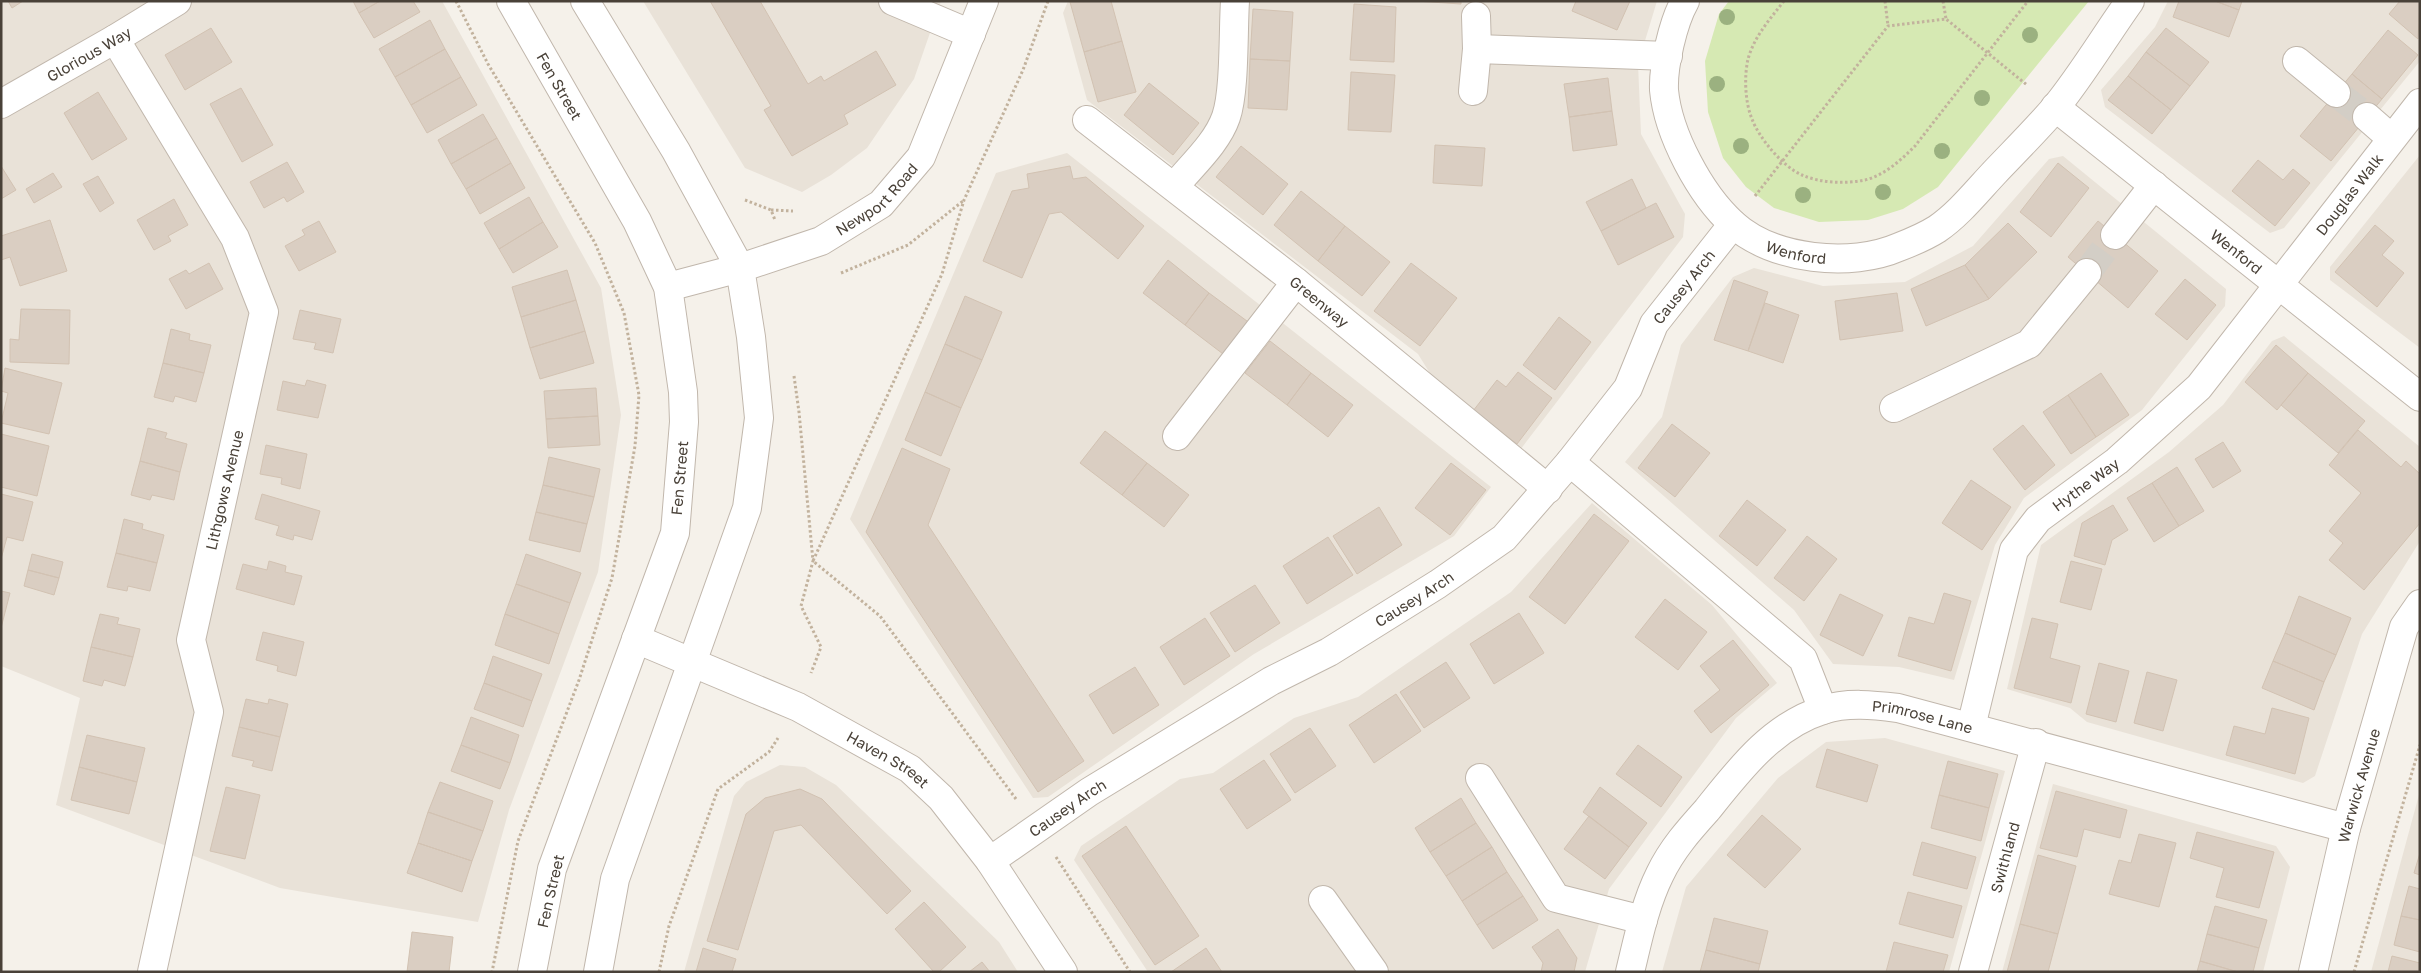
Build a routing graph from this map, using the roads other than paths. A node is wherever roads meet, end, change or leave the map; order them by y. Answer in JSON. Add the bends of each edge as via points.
{"nodes":[{"id":1,"x":177,"y":1,"type":"edge"},
{"id":2,"x":511,"y":1,"type":"edge"},
{"id":3,"x":585,"y":1,"type":"edge"},
{"id":4,"x":893,"y":1,"type":"edge"},
{"id":5,"x":984,"y":1,"type":"edge"},
{"id":6,"x":1235,"y":1,"type":"edge"},
{"id":7,"x":1685,"y":1,"type":"edge"},
{"id":8,"x":2130,"y":1,"type":"edge"},
{"id":9,"x":1476,"y":16,"type":"dead end"},
{"id":10,"x":971,"y":34,"type":"junction"},
{"id":11,"x":116,"y":39,"type":"junction"},
{"id":12,"x":1477,"y":49,"type":"junction"},
{"id":13,"x":1668,"y":56,"type":"junction"},
{"id":14,"x":2297,"y":61,"type":"dead end"},
{"id":15,"x":1473,"y":91,"type":"dead end"},
{"id":16,"x":2336,"y":93,"type":"tunnel mouth"},
{"id":17,"x":2420,"y":103,"type":"edge"},
{"id":18,"x":1,"y":104,"type":"edge"},
{"id":19,"x":2055,"y":107,"type":"junction"},
{"id":20,"x":2366,"y":117,"type":"tunnel mouth"},
{"id":21,"x":1088,"y":120,"type":"dead end"},
{"id":22,"x":2392,"y":138,"type":"junction"},
{"id":23,"x":2154,"y":185,"type":"junction"},
{"id":24,"x":1175,"y":186,"type":"junction"},
{"id":25,"x":1733,"y":224,"type":"junction"},
{"id":26,"x":2116,"y":236,"type":"tunnel mouth"},
{"id":27,"x":740,"y":268,"type":"junction"},
{"id":28,"x":2087,"y":273,"type":"tunnel mouth"},
{"id":29,"x":1296,"y":282,"type":"junction"},
{"id":30,"x":2277,"y":284,"type":"junction"},
{"id":31,"x":668,"y":288,"type":"junction"},
{"id":32,"x":2420,"y":397,"type":"edge"},
{"id":33,"x":1894,"y":408,"type":"dead end"},
{"id":34,"x":1177,"y":436,"type":"dead end"},
{"id":35,"x":1570,"y":462,"type":"junction"},
{"id":36,"x":1548,"y":489,"type":"junction"},
{"id":37,"x":2420,"y":604,"type":"edge"},
{"id":38,"x":636,"y":639,"type":"junction"},
{"id":39,"x":694,"y":663,"type":"junction"},
{"id":40,"x":1823,"y":710,"type":"junction"},
{"id":41,"x":1971,"y":727,"type":"junction"},
{"id":42,"x":2036,"y":743,"type":"junction"},
{"id":43,"x":1480,"y":778,"type":"dead end"},
{"id":44,"x":2346,"y":828,"type":"junction"},
{"id":45,"x":990,"y":861,"type":"junction"},
{"id":46,"x":1323,"y":900,"type":"dead end"},
{"id":47,"x":1643,"y":920,"type":"junction"},
{"id":48,"x":1369,"y":970,"type":"edge"},
{"id":49,"x":152,"y":972,"type":"edge"},
{"id":50,"x":532,"y":972,"type":"edge"},
{"id":51,"x":598,"y":972,"type":"edge"},
{"id":52,"x":1063,"y":972,"type":"edge"},
{"id":53,"x":1630,"y":972,"type":"edge"},
{"id":54,"x":1973,"y":972,"type":"edge"},
{"id":55,"x":2313,"y":972,"type":"edge"}],
"edges":[{"from":1,"to":11,"type":"street","name":"Glorious Way"},
{"from":2,"to":31,"type":"street","name":"Fen Street","via":[[637,221]]},
{"from":3,"to":27,"type":"street","via":[[672,144]]},
{"from":4,"to":10,"type":"street"},
{"from":5,"to":10,"type":"street","name":"Newport Road"},
{"from":6,"to":24,"type":"street","via":[[1226,117],[1217,135]]},
{"from":7,"to":13,"type":"street","name":"Wenford"},
{"from":8,"to":19,"type":"street","name":"Wenford"},
{"from":9,"to":12,"type":"street"},
{"from":10,"to":27,"type":"street","name":"Newport Road","via":[[920,157],[881,204],[821,241]]},
{"from":11,"to":18,"type":"street","name":"Glorious Way"},
{"from":11,"to":49,"type":"street","name":"Lithgows Avenue","via":[[235,238],[264,312],[191,640],[209,712]]},
{"from":12,"to":13,"type":"street"},
{"from":12,"to":15,"type":"street"},
{"from":13,"to":25,"type":"street","name":"Wenford","via":[[1664,90],[1677,141],[1700,187]]},
{"from":14,"to":16,"type":"street"},
{"from":17,"to":22,"type":"street","name":"Douglas Walk"},
{"from":19,"to":23,"type":"street","name":"Wenford"},
{"from":19,"to":25,"type":"street","name":"Wenford","via":[[1972,197],[1938,228],[1898,248],[1848,259],[1800,256],[1760,242]]},
{"from":20,"to":22,"type":"street"},
{"from":21,"to":24,"type":"street","name":"Greenway"},
{"from":22,"to":30,"type":"street","name":"Douglas Walk"},
{"from":23,"to":26,"type":"street"},
{"from":23,"to":30,"type":"street","name":"Wenford"},
{"from":24,"to":29,"type":"street","name":"Greenway"},
{"from":25,"to":35,"type":"street","name":"Causey Arch","via":[[1654,324],[1628,388]]},
{"from":27,"to":31,"type":"street","name":"Newport Road"},
{"from":27,"to":39,"type":"street","via":[[759,418],[747,508]]},
{"from":28,"to":33,"type":"street","via":[[2029,344]]},
{"from":29,"to":34,"type":"street"},
{"from":29,"to":36,"type":"street","name":"Greenway"},
{"from":30,"to":32,"type":"street","name":"Wenford"},
{"from":30,"to":41,"type":"street","name":"Hythe Way","via":[[2199,387],[2117,461],[2038,519],[2014,550]]},
{"from":31,"to":38,"type":"street","name":"Fen Street","via":[[683,392],[684,422],[675,533]]},
{"from":35,"to":36,"type":"street","name":"Causey Arch"},
{"from":35,"to":40,"type":"street","via":[[1803,660]]},
{"from":36,"to":45,"type":"street","name":"Causey Arch","via":[[1504,538],[1438,584],[1329,652],[1271,680],[1176,738]]},
{"from":37,"to":44,"type":"street","name":"Warwick Avenue","via":[[2404,627]]},
{"from":38,"to":39,"type":"street","name":"Haven Street"},
{"from":38,"to":50,"type":"street","name":"Fen Street","via":[[552,870]]},
{"from":39,"to":45,"type":"street","name":"Haven Street","via":[[798,707],[910,769],[941,798]]},
{"from":39,"to":51,"type":"street","via":[[615,879]]},
{"from":40,"to":41,"type":"street","name":"Primrose Lane","via":[[1863,704],[1898,708]]},
{"from":40,"to":47,"type":"street","name":"Primrose Lane","via":[[1786,727],[1752,754],[1670,853],[1658,876]]},
{"from":41,"to":42,"type":"street","name":"Primrose Lane"},
{"from":42,"to":44,"type":"street","name":"Primrose Lane"},
{"from":42,"to":54,"type":"street","name":"Swithland"},
{"from":43,"to":47,"type":"street","via":[[1556,898]]},
{"from":44,"to":55,"type":"street","name":"Warwick Avenue"},
{"from":45,"to":52,"type":"street","name":"Haven Street"},
{"from":46,"to":48,"type":"street"},
{"from":47,"to":53,"type":"street","name":"Primrose Lane"}]}
